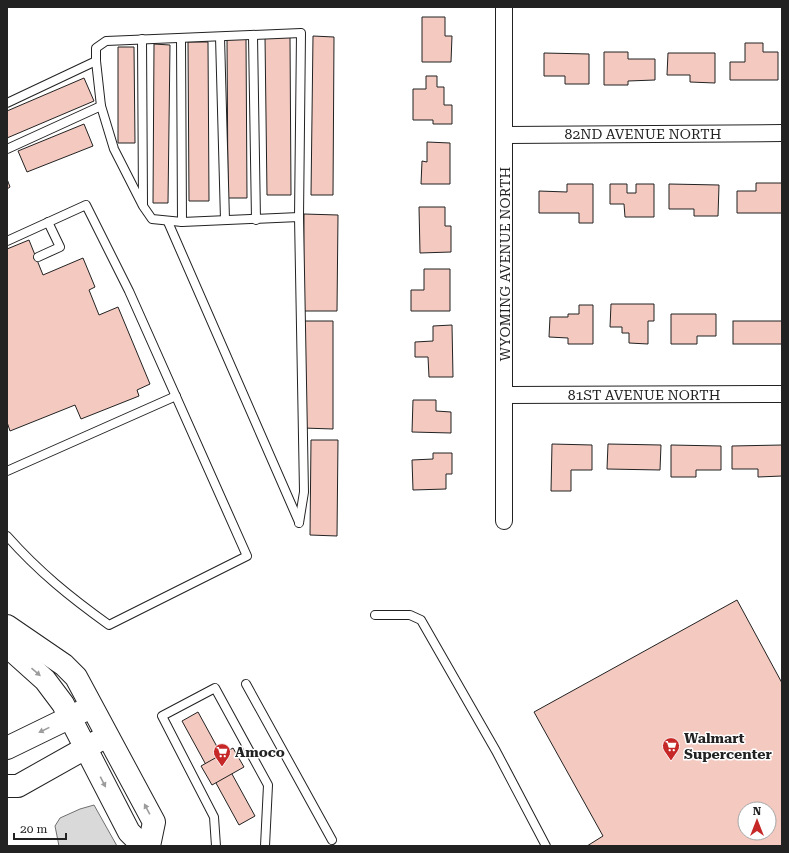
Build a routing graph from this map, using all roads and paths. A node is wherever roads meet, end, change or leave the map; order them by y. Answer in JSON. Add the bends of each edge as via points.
{"nodes":[{"id":1,"x":504,"y":7,"type":"edge"},
{"id":2,"x":253,"y":36,"type":"junction"},
{"id":3,"x":220,"y":37,"type":"junction"},
{"id":4,"x":142,"y":39,"type":"junction"},
{"id":5,"x":181,"y":39,"type":"junction"},
{"id":6,"x":96,"y":61,"type":"junction"},
{"id":7,"x":7,"y":103,"type":"edge"},
{"id":8,"x":101,"y":106,"type":"junction"},
{"id":9,"x":782,"y":134,"type":"edge"},
{"id":10,"x":504,"y":135,"type":"junction"},
{"id":11,"x":7,"y":149,"type":"edge"},
{"id":12,"x":143,"y":206,"type":"junction"},
{"id":13,"x":299,"y":217,"type":"junction"},
{"id":14,"x":225,"y":220,"type":"junction"},
{"id":15,"x":256,"y":220,"type":"junction"},
{"id":16,"x":48,"y":222,"type":"junction"},
{"id":17,"x":168,"y":222,"type":"junction"},
{"id":18,"x":182,"y":222,"type":"junction"},
{"id":19,"x":7,"y":241,"type":"edge"},
{"id":20,"x":38,"y":257,"type":"dead end"},
{"id":21,"x":782,"y":394,"type":"edge"},
{"id":22,"x":505,"y":395,"type":"junction"},
{"id":23,"x":176,"y":396,"type":"junction"},
{"id":24,"x":7,"y":470,"type":"edge"},
{"id":25,"x":504,"y":521,"type":"dead end"},
{"id":26,"x":7,"y":536,"type":"edge"},
{"id":27,"x":375,"y":615,"type":"dead end"},
{"id":28,"x":7,"y":626,"type":"edge"},
{"id":29,"x":7,"y":646,"type":"edge"},
{"id":30,"x":246,"y":684,"type":"dead end"},
{"id":31,"x":92,"y":708,"type":"junction"},
{"id":32,"x":70,"y":717,"type":"junction"},
{"id":33,"x":108,"y":735,"type":"junction"},
{"id":34,"x":7,"y":748,"type":"edge"},
{"id":35,"x":85,"y":748,"type":"junction"},
{"id":36,"x":7,"y":786,"type":"edge"},
{"id":37,"x":332,"y":840,"type":"dead end"},
{"id":38,"x":143,"y":846,"type":"edge"},
{"id":39,"x":149,"y":846,"type":"edge"},
{"id":40,"x":216,"y":846,"type":"edge"},
{"id":41,"x":265,"y":846,"type":"edge"},
{"id":42,"x":546,"y":846,"type":"edge"}],
"edges":[{"from":1,"to":10,"type":"street","name":"WYOMING AVENUE NORTH"},
{"from":2,"to":3,"type":"lane"},
{"from":2,"to":13,"type":"lane","via":[[301,33]]},
{"from":2,"to":15,"type":"lane"},
{"from":3,"to":5,"type":"lane"},
{"from":3,"to":14,"type":"lane"},
{"from":4,"to":5,"type":"lane"},
{"from":4,"to":6,"type":"lane","via":[[106,41],[96,48]]},
{"from":4,"to":12,"type":"lane"},
{"from":5,"to":18,"type":"lane"},
{"from":6,"to":7,"type":"lane"},
{"from":6,"to":8,"type":"lane"},
{"from":8,"to":11,"type":"lane"},
{"from":8,"to":12,"type":"lane","via":[[114,149]]},
{"from":9,"to":10,"type":"street","name":"82ND AVENUE NORTH"},
{"from":10,"to":22,"type":"street","name":"WYOMING AVENUE NORTH"},
{"from":12,"to":17,"type":"lane","via":[[152,219]]},
{"from":13,"to":15,"type":"lane"},
{"from":13,"to":17,"type":"lane","via":[[304,492],[299,522]]},
{"from":14,"to":15,"type":"lane"},
{"from":14,"to":18,"type":"lane"},
{"from":16,"to":19,"type":"lane"},
{"from":16,"to":20,"type":"lane","via":[[60,246]]},
{"from":16,"to":23,"type":"lane","via":[[86,205],[129,291]]},
{"from":17,"to":18,"type":"lane"},
{"from":21,"to":22,"type":"street","name":"81ST AVENUE NORTH"},
{"from":22,"to":25,"type":"street","name":"WYOMING AVENUE NORTH"},
{"from":23,"to":24,"type":"lane"},
{"from":23,"to":26,"type":"lane","via":[[247,556],[109,625],[71,598],[33,565]]},
{"from":27,"to":42,"type":"lane","via":[[410,615],[420,620],[496,752]]},
{"from":28,"to":31,"type":"street","via":[[64,665],[76,677]]},
{"from":29,"to":32,"type":"street","one_way":true,"via":[[45,680]]},
{"from":30,"to":37,"type":"lane"},
{"from":31,"to":32,"type":"street"},
{"from":31,"to":33,"type":"street"},
{"from":32,"to":34,"type":"street","one_way":true},
{"from":32,"to":35,"type":"street"},
{"from":33,"to":35,"type":"street"},
{"from":39,"to":33,"type":"street","one_way":true,"via":[[154,822]]},
{"from":35,"to":36,"type":"street","via":[[18,786]]},
{"from":35,"to":38,"type":"street","one_way":true,"via":[[129,832]]},
{"from":40,"to":41,"type":"lane","via":[[214,817],[162,716],[215,688],[268,785]]}]}
